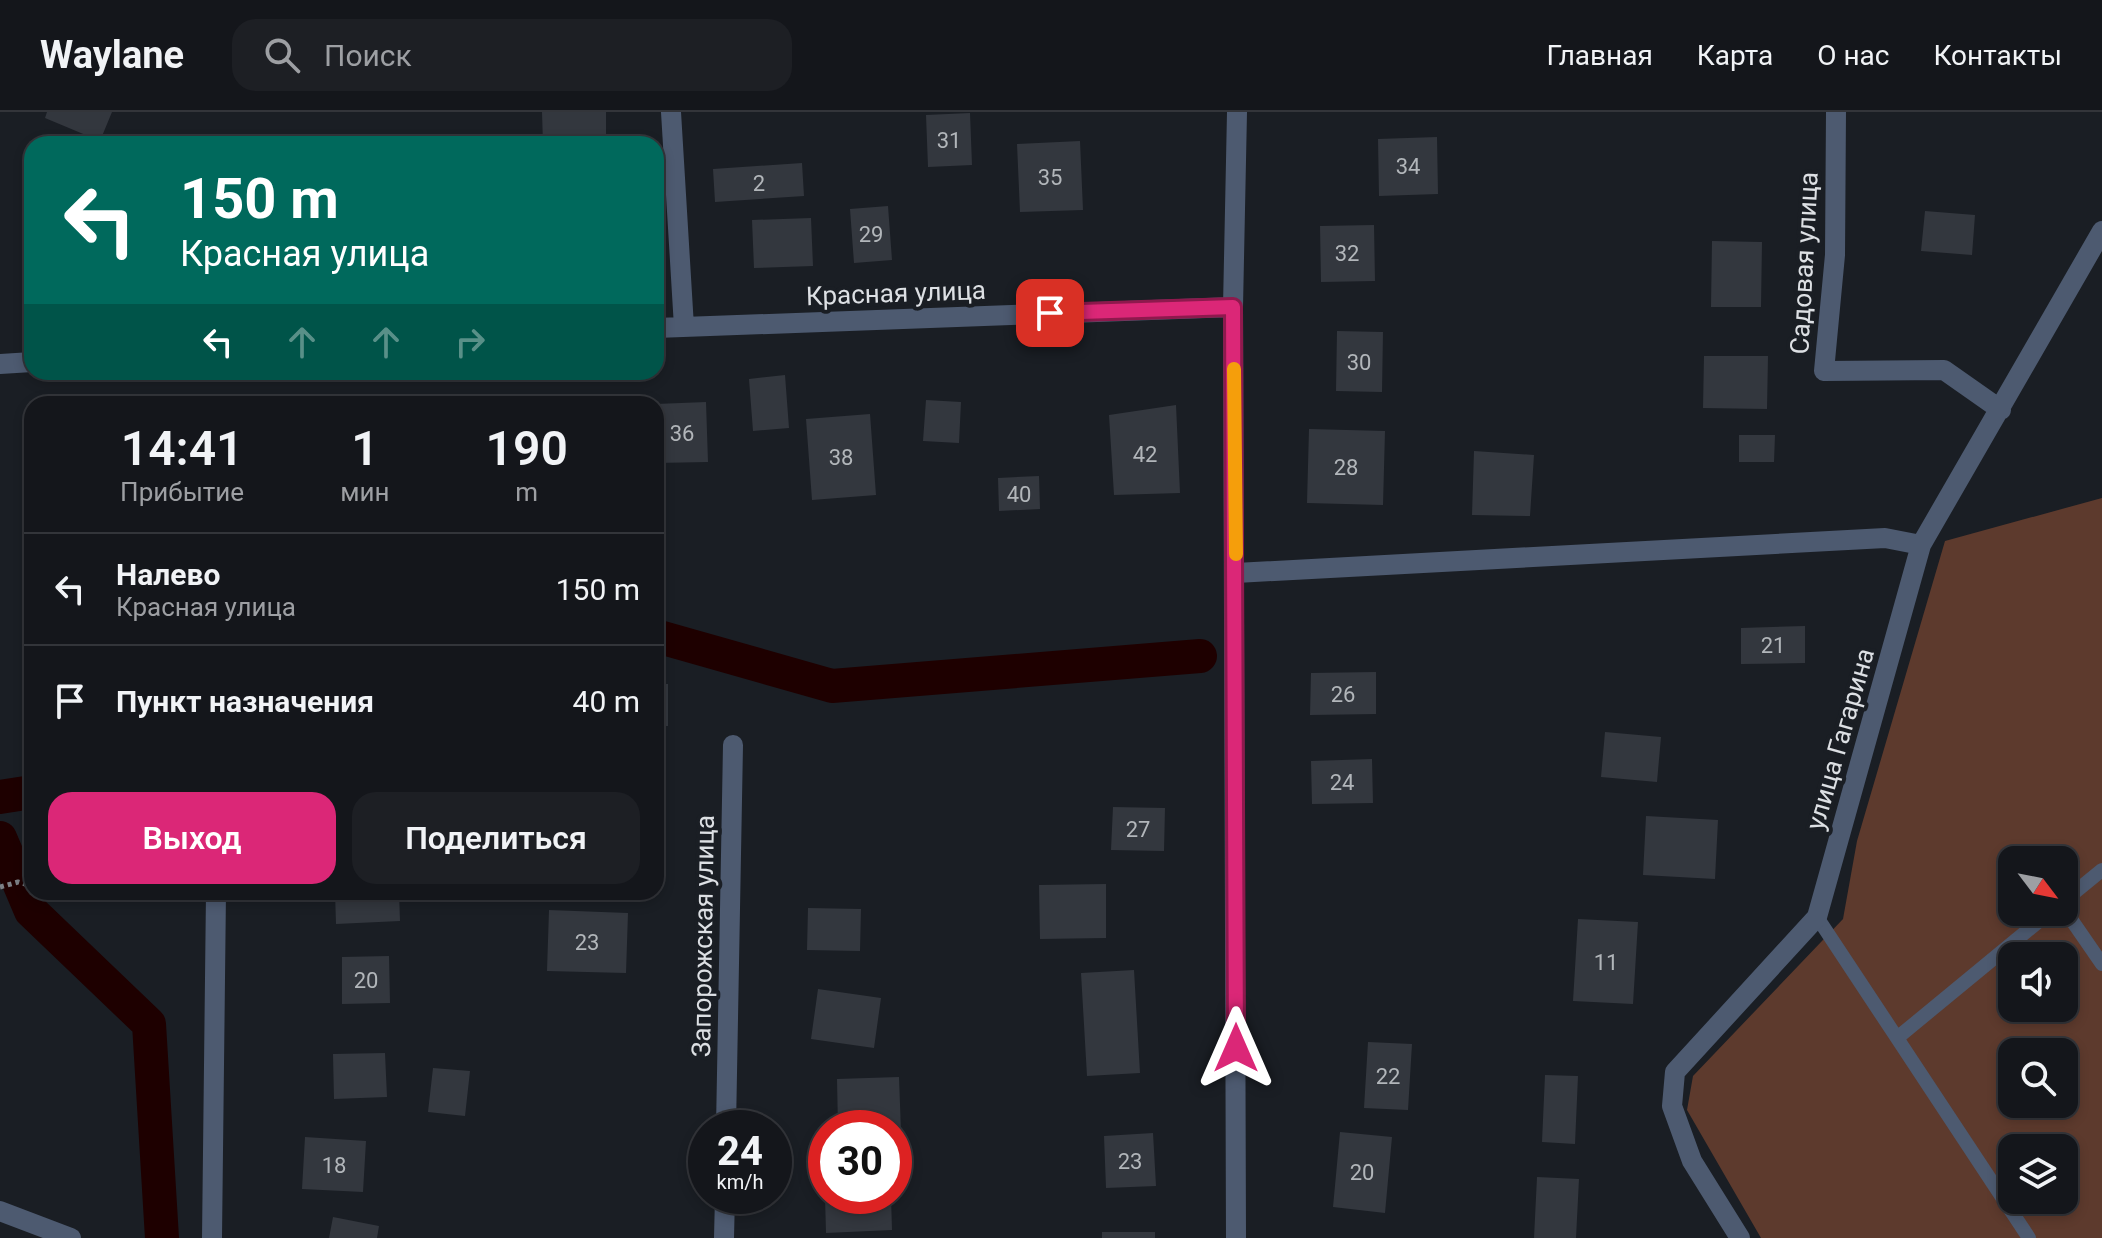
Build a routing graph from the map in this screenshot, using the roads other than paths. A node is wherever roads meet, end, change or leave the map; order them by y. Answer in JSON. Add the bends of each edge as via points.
{"nodes":[{"id":1,"x":671,"y":112,"type":"edge"},
{"id":2,"x":1237,"y":112,"type":"edge"},
{"id":3,"x":1836,"y":112,"type":"edge"},
{"id":4,"x":2102,"y":232,"type":"edge"},
{"id":5,"x":1233,"y":307,"type":"junction"},
{"id":6,"x":684,"y":327,"type":"junction"},
{"id":7,"x":664,"y":328,"type":"edge"},
{"id":8,"x":24,"y":362,"type":"edge"},
{"id":9,"x":0,"y":364,"type":"edge"},
{"id":10,"x":2001,"y":410,"type":"junction"},
{"id":11,"x":1921,"y":545,"type":"junction"},
{"id":12,"x":1236,"y":573,"type":"junction"},
{"id":13,"x":733,"y":745,"type":"dead end"},
{"id":14,"x":2102,"y":870,"type":"edge"},
{"id":15,"x":2078,"y":890,"type":"edge"},
{"id":16,"x":216,"y":900,"type":"edge"},
{"id":17,"x":1817,"y":917,"type":"junction"},
{"id":18,"x":2033,"y":926,"type":"edge"},
{"id":19,"x":2076,"y":926,"type":"edge"},
{"id":20,"x":2102,"y":964,"type":"edge"},
{"id":21,"x":1897,"y":1038,"type":"junction"},
{"id":22,"x":726,"y":1110,"type":"edge"},
{"id":23,"x":0,"y":1211,"type":"edge"},
{"id":24,"x":725,"y":1214,"type":"edge"},
{"id":25,"x":41,"y":1232,"type":"edge"},
{"id":26,"x":71,"y":1238,"type":"edge"},
{"id":27,"x":212,"y":1238,"type":"edge"},
{"id":28,"x":724,"y":1238,"type":"edge"},
{"id":29,"x":1236,"y":1238,"type":"edge"},
{"id":30,"x":1740,"y":1238,"type":"edge"},
{"id":31,"x":2029,"y":1238,"type":"edge"}],
"edges":[{"from":1,"to":6,"type":"street"},
{"from":2,"to":5,"type":"street"},
{"from":3,"to":10,"type":"street","name":"Садовая улица","via":[[1835,255],[1824,371],[1944,370]]},
{"from":4,"to":10,"type":"street","name":"улица Гагарина"},
{"from":5,"to":6,"type":"street","name":"Красная улица"},
{"from":5,"to":12,"type":"street"},
{"from":6,"to":7,"type":"street","name":"Красная улица"},
{"from":8,"to":9,"type":"street"},
{"from":10,"to":11,"type":"street","name":"улица Гагарина"},
{"from":11,"to":12,"type":"street","via":[[1885,538]]},
{"from":11,"to":17,"type":"street","name":"улица Гагарина"},
{"from":12,"to":29,"type":"street"},
{"from":13,"to":22,"type":"street","name":"Запорожская улица"},
{"from":14,"to":15,"type":"lane"},
{"from":16,"to":27,"type":"street"},
{"from":17,"to":21,"type":"lane"},
{"from":17,"to":30,"type":"street","name":"улица Гагарина","via":[[1675,1072],[1672,1106],[1692,1161]]},
{"from":18,"to":21,"type":"lane"},
{"from":19,"to":20,"type":"lane"},
{"from":21,"to":31,"type":"lane"},
{"from":23,"to":25,"type":"street"},
{"from":24,"to":28,"type":"street"},
{"from":25,"to":26,"type":"street"}]}
